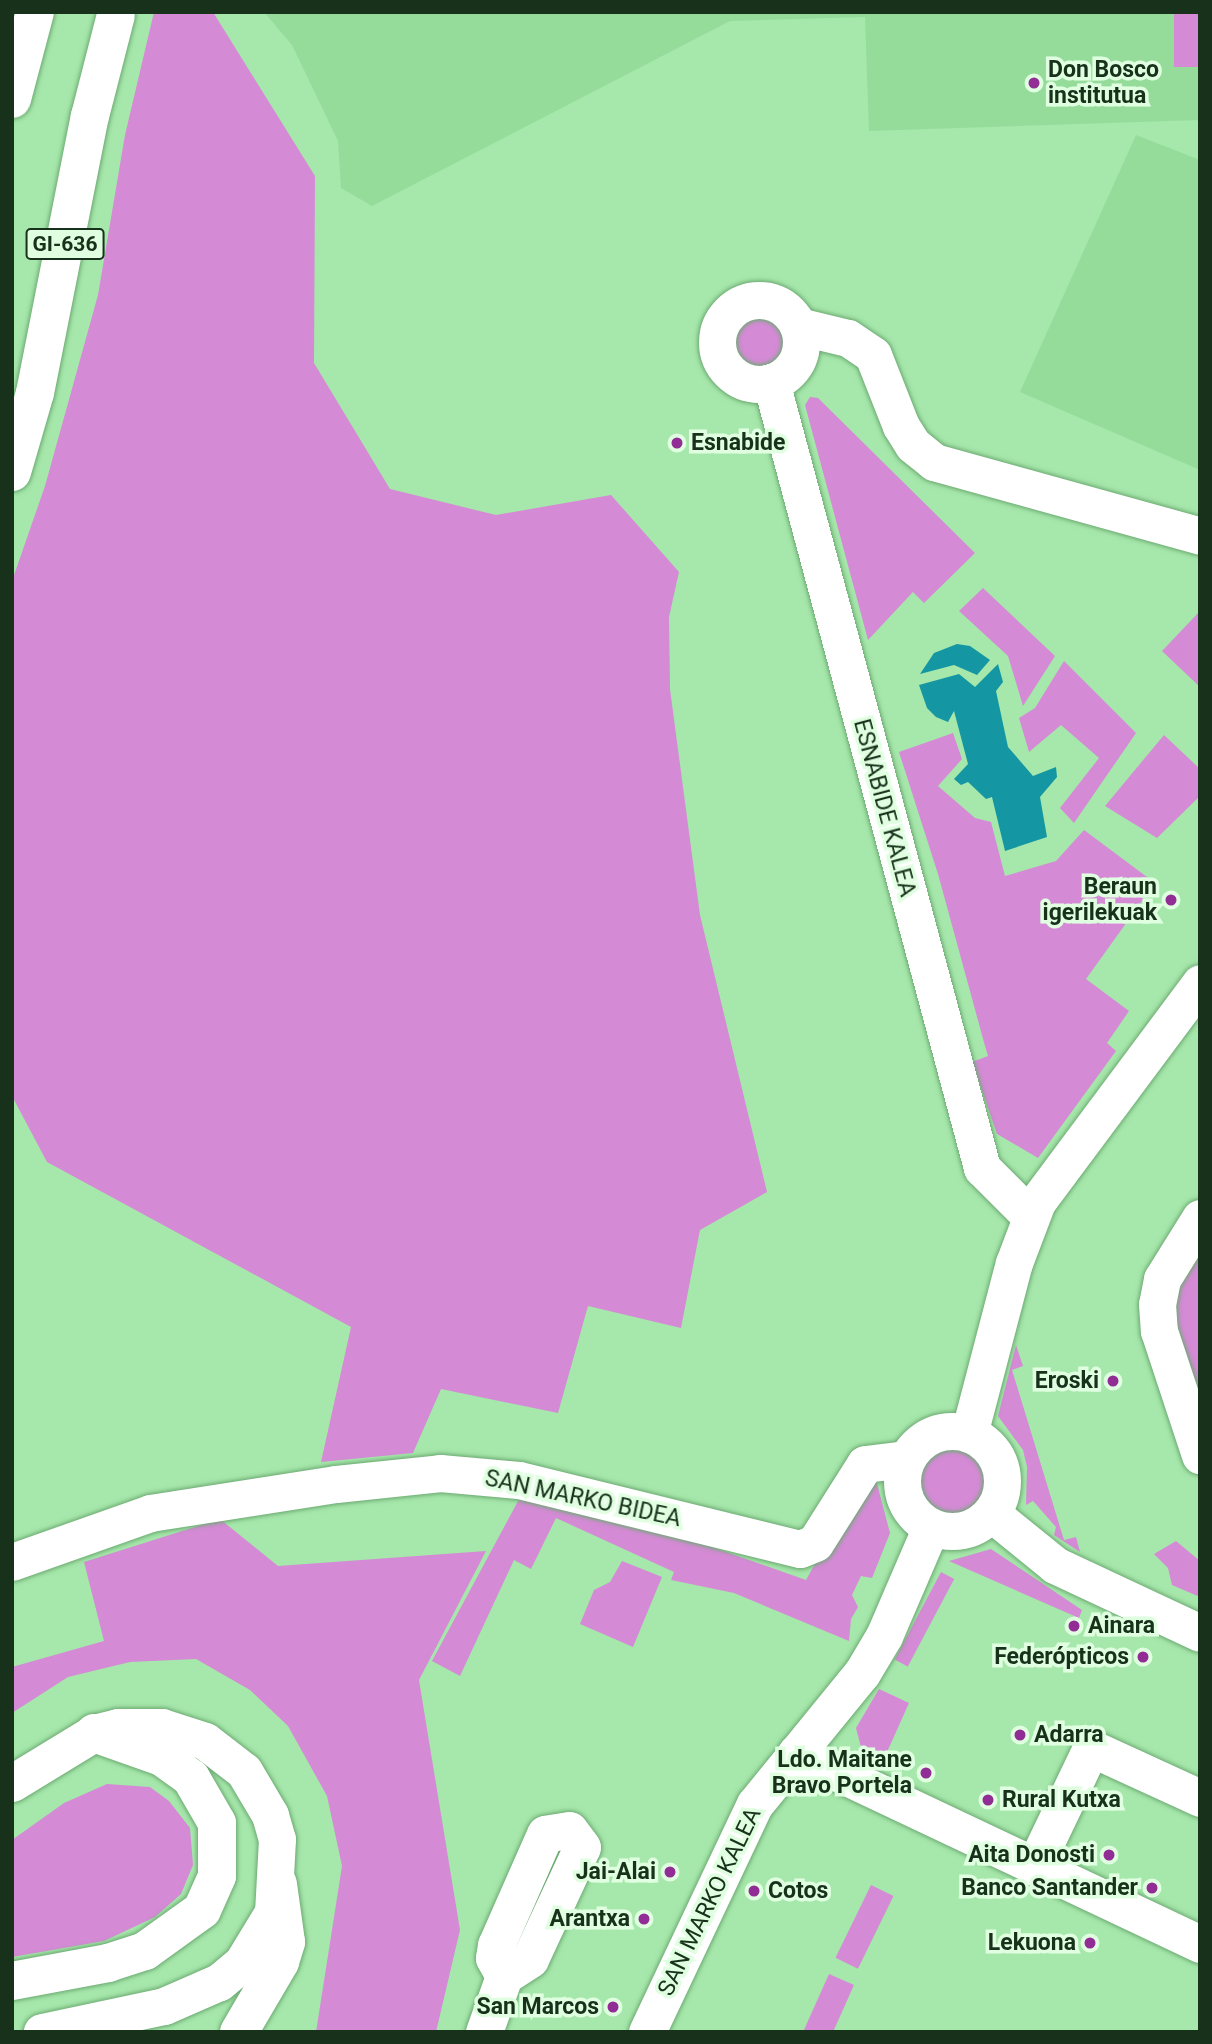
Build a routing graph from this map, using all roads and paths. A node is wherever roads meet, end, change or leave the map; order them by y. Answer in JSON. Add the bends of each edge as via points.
{"nodes":[{"id":1,"x":35,"y":12,"type":"edge"},
{"id":2,"x":116,"y":15,"type":"dead end"},
{"id":3,"x":12,"y":99,"type":"edge"},
{"id":4,"x":798,"y":326,"type":"junction"},
{"id":5,"x":771,"y":382,"type":"junction"},
{"id":6,"x":12,"y":472,"type":"edge"},
{"id":7,"x":1200,"y":536,"type":"edge"},
{"id":8,"x":1200,"y":983,"type":"edge"},
{"id":9,"x":1030,"y":1216,"type":"junction"},
{"id":10,"x":1200,"y":1218,"type":"edge"},
{"id":11,"x":969,"y":1434,"type":"junction"},
{"id":12,"x":1200,"y":1455,"type":"edge"},
{"id":13,"x":906,"y":1459,"type":"junction"},
{"id":14,"x":991,"y":1513,"type":"junction"},
{"id":15,"x":931,"y":1527,"type":"junction"},
{"id":16,"x":12,"y":1562,"type":"edge"},
{"id":17,"x":1200,"y":1633,"type":"edge"},
{"id":18,"x":94,"y":1733,"type":"junction"},
{"id":19,"x":796,"y":1753,"type":"junction"},
{"id":20,"x":12,"y":1783,"type":"edge"},
{"id":21,"x":1200,"y":1798,"type":"edge"},
{"id":22,"x":1034,"y":1867,"type":"junction"},
{"id":23,"x":278,"y":1884,"type":"junction"},
{"id":24,"x":1200,"y":1944,"type":"edge"},
{"id":25,"x":504,"y":1976,"type":"dead end"},
{"id":26,"x":12,"y":1981,"type":"edge"},
{"id":27,"x":42,"y":2032,"type":"edge"},
{"id":28,"x":239,"y":2032,"type":"edge"},
{"id":29,"x":484,"y":2032,"type":"edge"},
{"id":30,"x":647,"y":2032,"type":"edge"}],
"edges":[{"from":1,"to":3,"type":"main road"},
{"from":2,"to":6,"type":"main road","number":"GI-636","via":[[90,116],[35,393]]},
{"from":4,"to":5,"type":"street","via":[[799,356],[785,376]]},
{"from":4,"to":5,"type":"street","via":[[781,306],[756,299],[730,310],[720,322],[716,347],[722,365],[741,381]]},
{"from":4,"to":7,"type":"street","via":[[848,338],[873,355],[901,426],[913,445],[934,462]]},
{"from":5,"to":9,"type":"street","name":"ESNABIDE KALEA","via":[[982,1168]]},
{"from":8,"to":9,"type":"street"},
{"from":9,"to":11,"type":"street","via":[[979,1385]]},
{"from":10,"to":12,"type":"street","via":[[1162,1279],[1157,1304],[1159,1331]]},
{"from":11,"to":13,"type":"street","via":[[940,1432],[915,1447]]},
{"from":11,"to":14,"type":"street","via":[[991,1449],[998,1461],[1002,1488]]},
{"from":13,"to":15,"type":"street","via":[[902,1491],[908,1506]]},
{"from":13,"to":16,"type":"street","name":"SAN MARKO BIDEA","via":[[865,1464],[815,1543],[800,1549],[519,1480],[440,1473],[336,1483],[150,1513]]},
{"from":14,"to":15,"type":"street","via":[[970,1528]]},
{"from":14,"to":17,"type":"street","via":[[1055,1565]]},
{"from":15,"to":19,"type":"street","name":"SAN MARKO KALEA","via":[[884,1636],[862,1673]]},
{"from":18,"to":20,"type":"street"},
{"from":18,"to":23,"type":"street","via":[[118,1727],[162,1727],[205,1741],[226,1754],[259,1791],[271,1815],[277,1839]]},
{"from":18,"to":26,"type":"main road","via":[[162,1757],[191,1778],[217,1823],[217,1877],[202,1910],[145,1951],[108,1964]]},
{"from":19,"to":22,"type":"street"},
{"from":19,"to":30,"type":"street","name":"SAN MARKO KALEA","via":[[755,1804]]},
{"from":21,"to":22,"type":"street","via":[[1091,1748]]},
{"from":22,"to":24,"type":"street"},
{"from":23,"to":27,"type":"street","via":[[273,1912],[260,1938],[242,1963],[219,1982],[163,2006]]},
{"from":23,"to":28,"type":"main road","via":[[286,1942],[280,1962]]},
{"from":25,"to":29,"type":"street"}]}
